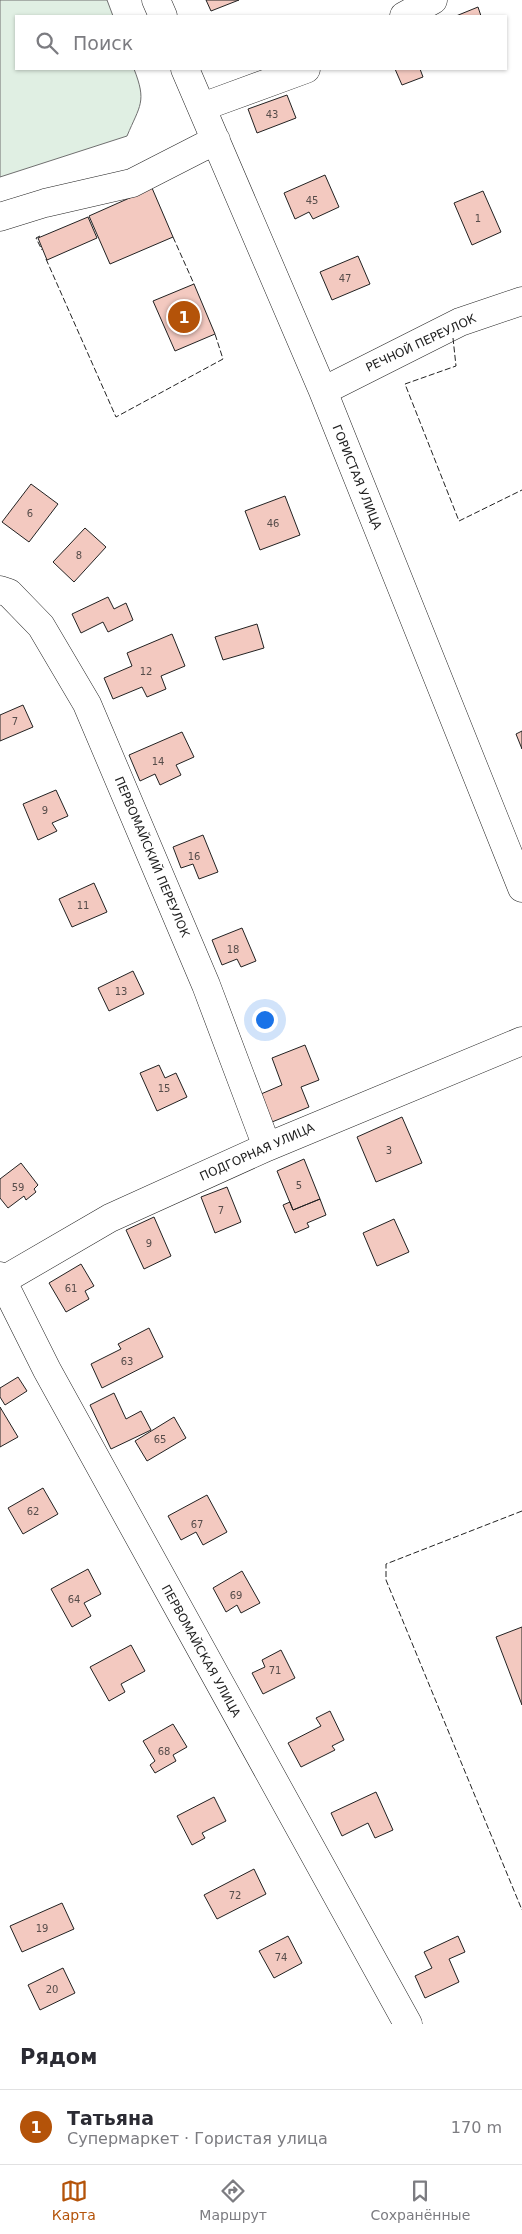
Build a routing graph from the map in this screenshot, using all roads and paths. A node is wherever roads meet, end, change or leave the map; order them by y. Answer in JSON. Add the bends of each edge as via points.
{"nodes":[{"id":1,"x":156,"y":0,"type":"edge"},
{"id":2,"x":433,"y":0,"type":"edge"},
{"id":3,"x":163,"y":15,"type":"edge"},
{"id":4,"x":406,"y":15,"type":"edge"},
{"id":5,"x":186,"y":70,"type":"edge"},
{"id":6,"x":303,"y":70,"type":"edge"},
{"id":7,"x":202,"y":107,"type":"junction"},
{"id":8,"x":216,"y":140,"type":"junction"},
{"id":9,"x":0,"y":217,"type":"edge"},
{"id":10,"x":522,"y":302,"type":"edge"},
{"id":11,"x":323,"y":390,"type":"junction"},
{"id":12,"x":0,"y":590,"type":"edge"},
{"id":13,"x":522,"y":888,"type":"edge"},
{"id":14,"x":522,"y":1041,"type":"edge"},
{"id":15,"x":267,"y":1147,"type":"junction"},
{"id":16,"x":1,"y":1279,"type":"edge"},
{"id":17,"x":408,"y":2024,"type":"edge"}],
"edges":[{"from":1,"to":3,"type":"street"},
{"from":2,"to":4,"type":"street"},
{"from":5,"to":7,"type":"street","name":"ГОРИСТАЯ УЛИЦА"},
{"from":6,"to":7,"type":"street"},
{"from":7,"to":8,"type":"street","name":"ГОРИСТАЯ УЛИЦА"},
{"from":8,"to":9,"type":"street","via":[[132,183]]},
{"from":8,"to":11,"type":"street","name":"ГОРИСТАЯ УЛИЦА"},
{"from":10,"to":11,"type":"street","name":"РЕЧНОЙ ПЕРЕУЛОК","via":[[460,322]]},
{"from":11,"to":13,"type":"street","name":"ГОРИСТАЯ УЛИЦА"},
{"from":12,"to":15,"type":"street","name":"ПЕРВОМАЙСКИЙ ПЕРЕУЛОК","via":[[41,626],[87,704],[206,985]]},
{"from":14,"to":15,"type":"street","name":"ПОДГОРНАЯ УЛИЦА"},
{"from":15,"to":16,"type":"street","name":"ПОДГОРНАЯ УЛИЦА","via":[[110,1218]]},
{"from":16,"to":17,"type":"street","name":"ПЕРВОМАЙСКАЯ УЛИЦА","via":[[46,1370]]}]}
